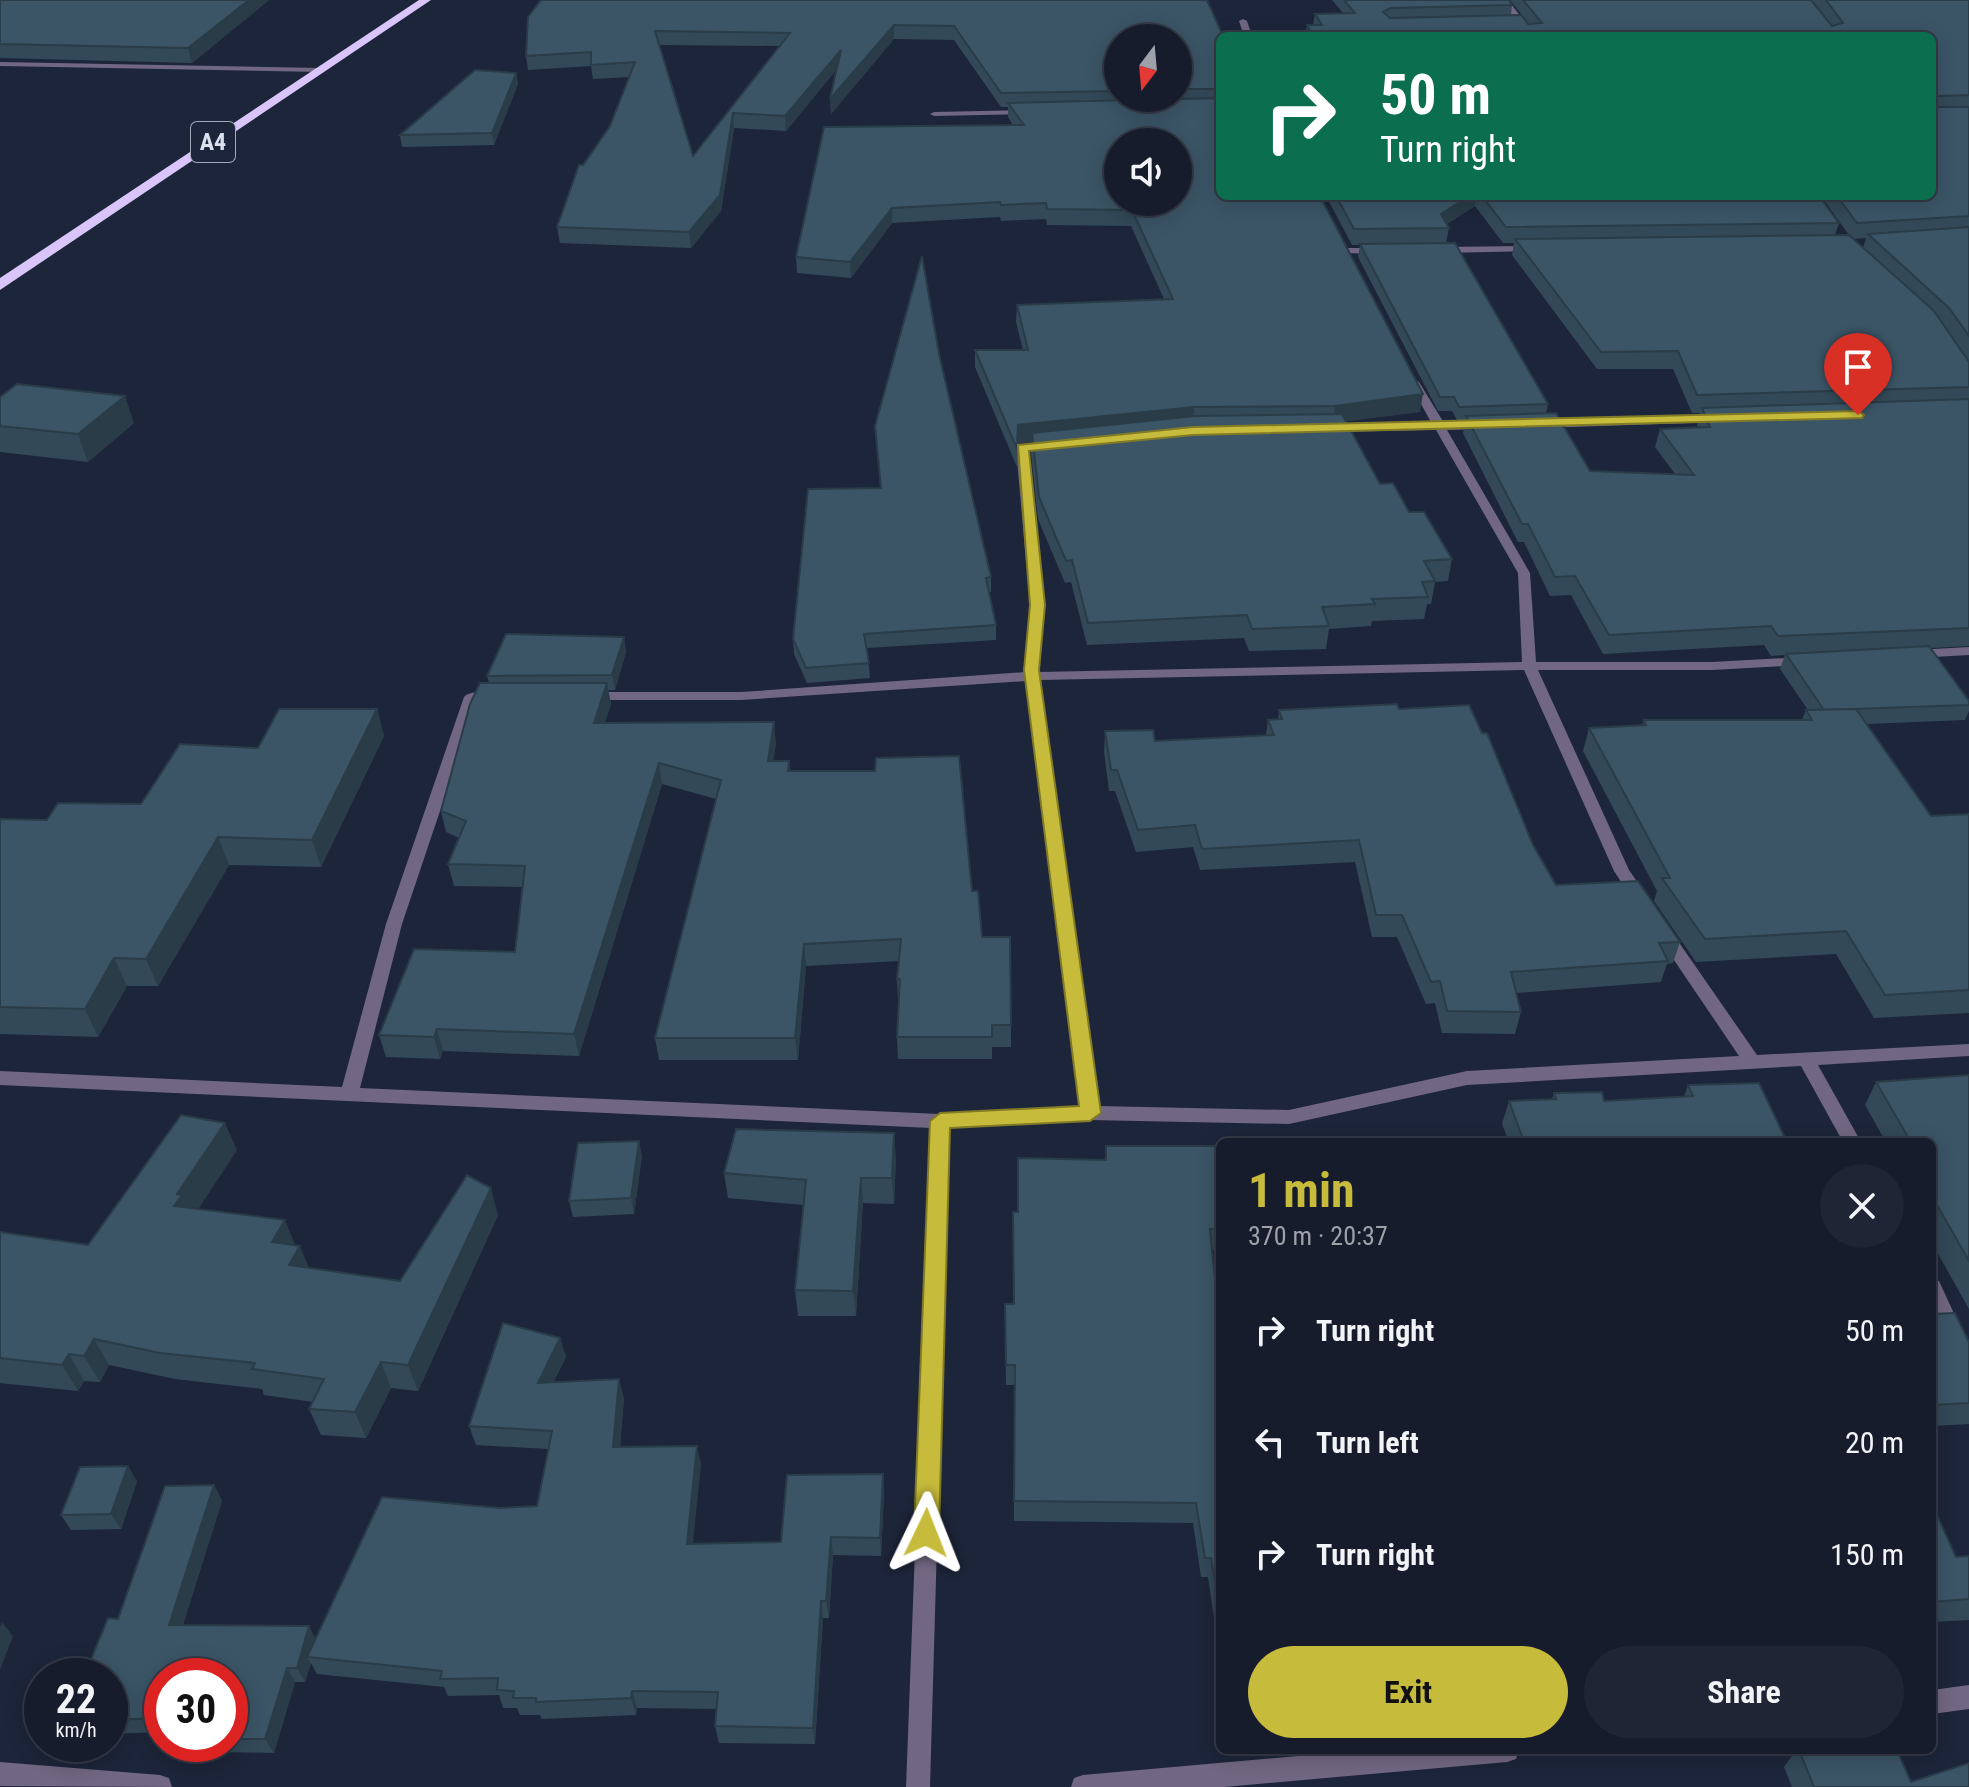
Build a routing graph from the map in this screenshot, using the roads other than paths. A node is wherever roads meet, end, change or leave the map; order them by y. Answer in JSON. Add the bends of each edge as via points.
{"nodes":[{"id":1,"x":426,"y":0,"type":"edge"},
{"id":2,"x":1504,"y":0,"type":"edge"},
{"id":3,"x":1243,"y":21,"type":"dead end"},
{"id":4,"x":1505,"y":23,"type":"edge"},
{"id":5,"x":1519,"y":23,"type":"junction"},
{"id":6,"x":1247,"y":32,"type":"edge"},
{"id":7,"x":1528,"y":32,"type":"edge"},
{"id":8,"x":0,"y":64,"type":"edge"},
{"id":9,"x":320,"y":70,"type":"junction"},
{"id":10,"x":1045,"y":112,"type":"edge"},
{"id":11,"x":934,"y":114,"type":"dead end"},
{"id":12,"x":1339,"y":237,"type":"edge"},
{"id":13,"x":1550,"y":249,"type":"edge"},
{"id":14,"x":1393,"y":250,"type":"edge"},
{"id":15,"x":1424,"y":250,"type":"edge"},
{"id":16,"x":1346,"y":251,"type":"junction"},
{"id":17,"x":1353,"y":265,"type":"edge"},
{"id":18,"x":0,"y":285,"type":"edge"},
{"id":19,"x":1409,"y":373,"type":"edge"},
{"id":20,"x":1728,"y":420,"type":"edge"},
{"id":21,"x":1529,"y":425,"type":"edge"},
{"id":22,"x":1498,"y":426,"type":"edge"},
{"id":23,"x":1437,"y":428,"type":"junction"},
{"id":24,"x":1315,"y":430,"type":"edge"},
{"id":25,"x":1069,"y":443,"type":"edge"},
{"id":26,"x":1969,"y":651,"type":"edge"},
{"id":27,"x":1893,"y":655,"type":"edge"},
{"id":28,"x":1818,"y":660,"type":"edge"},
{"id":29,"x":1529,"y":666,"type":"junction"},
{"id":30,"x":1033,"y":676,"type":"junction"},
{"id":31,"x":566,"y":696,"type":"edge"},
{"id":32,"x":502,"y":697,"type":"edge"},
{"id":33,"x":1648,"y":909,"type":"edge"},
{"id":34,"x":1657,"y":922,"type":"edge"},
{"id":35,"x":1969,"y":1050,"type":"edge"},
{"id":36,"x":1806,"y":1059,"type":"junction"},
{"id":37,"x":1752,"y":1062,"type":"junction"},
{"id":38,"x":0,"y":1078,"type":"edge"},
{"id":39,"x":349,"y":1094,"type":"junction"},
{"id":40,"x":1090,"y":1113,"type":"junction"},
{"id":41,"x":940,"y":1121,"type":"junction"},
{"id":42,"x":1850,"y":1138,"type":"edge"},
{"id":43,"x":1936,"y":1296,"type":"edge"},
{"id":44,"x":1969,"y":1368,"type":"edge"},
{"id":45,"x":1969,"y":1697,"type":"edge"},
{"id":46,"x":1936,"y":1701,"type":"edge"},
{"id":47,"x":1461,"y":1754,"type":"edge"},
{"id":48,"x":0,"y":1774,"type":"edge"},
{"id":49,"x":160,"y":1787,"type":"edge"},
{"id":50,"x":918,"y":1787,"type":"edge"},
{"id":51,"x":1083,"y":1787,"type":"edge"}],
"edges":[{"from":1,"to":9,"type":"highway","number":"A4"},
{"from":2,"to":5,"type":"street"},
{"from":3,"to":6,"type":"street"},
{"from":4,"to":5,"type":"street"},
{"from":5,"to":7,"type":"street"},
{"from":8,"to":9,"type":"street"},
{"from":9,"to":18,"type":"highway","number":"A4"},
{"from":10,"to":11,"type":"street"},
{"from":12,"to":16,"type":"street"},
{"from":13,"to":15,"type":"street"},
{"from":14,"to":16,"type":"street"},
{"from":16,"to":17,"type":"street"},
{"from":19,"to":23,"type":"street"},
{"from":20,"to":21,"type":"street"},
{"from":22,"to":23,"type":"street"},
{"from":23,"to":24,"type":"street"},
{"from":23,"to":29,"type":"street","via":[[1524,573]]},
{"from":25,"to":30,"type":"street","via":[[1022,448],[1037,605]]},
{"from":26,"to":27,"type":"street"},
{"from":28,"to":29,"type":"street"},
{"from":29,"to":30,"type":"street"},
{"from":29,"to":33,"type":"street","via":[[1622,871]]},
{"from":30,"to":31,"type":"street","via":[[741,696]]},
{"from":30,"to":40,"type":"street"},
{"from":32,"to":39,"type":"street","via":[[471,697],[394,924]]},
{"from":34,"to":37,"type":"street"},
{"from":35,"to":36,"type":"street"},
{"from":36,"to":37,"type":"street"},
{"from":36,"to":42,"type":"street"},
{"from":37,"to":40,"type":"street","via":[[1467,1078],[1289,1117]]},
{"from":38,"to":39,"type":"street"},
{"from":39,"to":41,"type":"street"},
{"from":40,"to":41,"type":"street"},
{"from":41,"to":50,"type":"street"},
{"from":43,"to":44,"type":"street"},
{"from":45,"to":46,"type":"street"},
{"from":47,"to":51,"type":"street"},
{"from":48,"to":49,"type":"street"}]}
